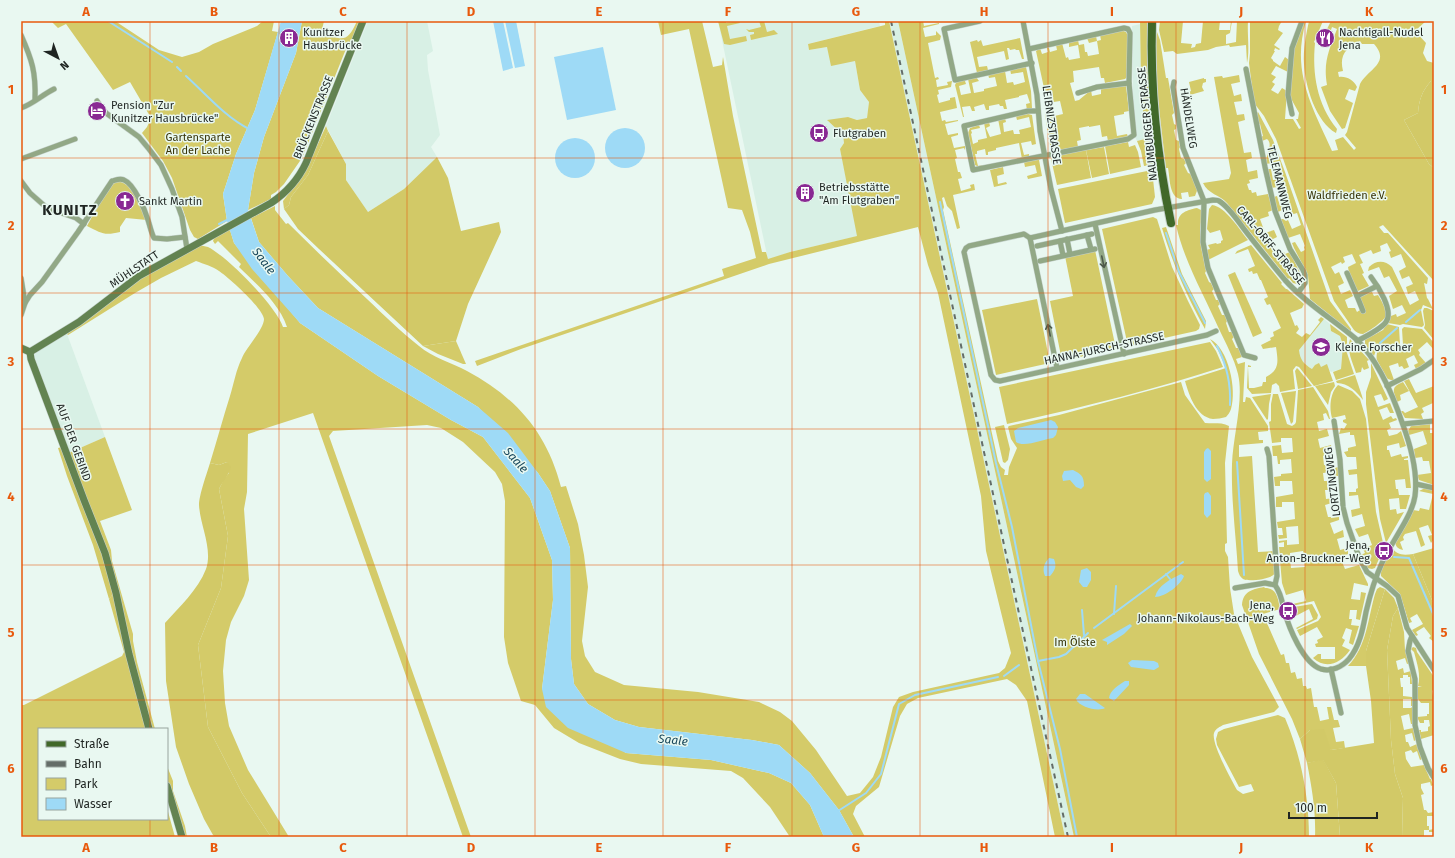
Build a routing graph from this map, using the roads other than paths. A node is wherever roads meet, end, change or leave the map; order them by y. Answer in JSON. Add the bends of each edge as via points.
{"nodes":[{"id":1,"x":363,"y":21,"type":"edge"},
{"id":2,"x":980,"y":21,"type":"edge"},
{"id":3,"x":1019,"y":21,"type":"edge"},
{"id":4,"x":1023,"y":21,"type":"edge"},
{"id":5,"x":1152,"y":21,"type":"edge"},
{"id":6,"x":1302,"y":21,"type":"edge"},
{"id":7,"x":21,"y":35,"type":"edge"},
{"id":8,"x":1029,"y":49,"type":"junction"},
{"id":9,"x":1032,"y":63,"type":"junction"},
{"id":10,"x":1246,"y":69,"type":"dead end"},
{"id":11,"x":1174,"y":82,"type":"dead end"},
{"id":12,"x":1129,"y":83,"type":"junction"},
{"id":13,"x":54,"y":89,"type":"dead end"},
{"id":14,"x":1078,"y":93,"type":"dead end"},
{"id":15,"x":35,"y":100,"type":"junction"},
{"id":16,"x":97,"y":101,"type":"dead end"},
{"id":17,"x":21,"y":108,"type":"edge"},
{"id":18,"x":1038,"y":111,"type":"junction"},
{"id":19,"x":1292,"y":114,"type":"dead end"},
{"id":20,"x":75,"y":139,"type":"dead end"},
{"id":21,"x":1045,"y":156,"type":"junction"},
{"id":22,"x":21,"y":159,"type":"edge"},
{"id":23,"x":21,"y":181,"type":"edge"},
{"id":24,"x":1204,"y":201,"type":"junction"},
{"id":25,"x":264,"y":207,"type":"joint"},
{"id":26,"x":1168,"y":208,"type":"junction"},
{"id":27,"x":84,"y":224,"type":"junction"},
{"id":28,"x":1095,"y":224,"type":"junction"},
{"id":29,"x":1171,"y":224,"type":"dead end"},
{"id":30,"x":1062,"y":231,"type":"junction"},
{"id":31,"x":185,"y":237,"type":"junction"},
{"id":32,"x":1030,"y":238,"type":"junction"},
{"id":33,"x":1068,"y":238,"type":"junction"},
{"id":34,"x":1060,"y":241,"type":"junction"},
{"id":35,"x":1037,"y":246,"type":"dead end"},
{"id":36,"x":187,"y":249,"type":"junction"},
{"id":37,"x":1070,"y":254,"type":"junction"},
{"id":38,"x":1063,"y":256,"type":"junction"},
{"id":39,"x":1040,"y":261,"type":"dead end"},
{"id":40,"x":1346,"y":273,"type":"dead end"},
{"id":41,"x":1371,"y":276,"type":"dead end"},
{"id":42,"x":21,"y":278,"type":"edge"},
{"id":43,"x":1377,"y":286,"type":"junction"},
{"id":44,"x":1298,"y":293,"type":"junction"},
{"id":45,"x":1356,"y":296,"type":"junction"},
{"id":46,"x":25,"y":302,"type":"junction"},
{"id":47,"x":1363,"y":311,"type":"dead end"},
{"id":48,"x":21,"y":315,"type":"edge"},
{"id":49,"x":1216,"y":331,"type":"dead end"},
{"id":50,"x":1358,"y":341,"type":"junction"},
{"id":51,"x":21,"y":348,"type":"edge"},
{"id":52,"x":30,"y":352,"type":"junction"},
{"id":53,"x":1124,"y":354,"type":"junction"},
{"id":54,"x":1255,"y":358,"type":"dead end"},
{"id":55,"x":1434,"y":360,"type":"edge"},
{"id":56,"x":1057,"y":368,"type":"junction"},
{"id":57,"x":995,"y":380,"type":"joint"},
{"id":58,"x":1387,"y":386,"type":"junction"},
{"id":59,"x":1334,"y":421,"type":"dead end"},
{"id":60,"x":1434,"y":421,"type":"edge"},
{"id":61,"x":1403,"y":424,"type":"junction"},
{"id":62,"x":1267,"y":449,"type":"dead end"},
{"id":63,"x":1416,"y":484,"type":"junction"},
{"id":64,"x":1434,"y":488,"type":"edge"},
{"id":65,"x":1376,"y":579,"type":"junction"},
{"id":66,"x":1275,"y":585,"type":"junction"},
{"id":67,"x":1235,"y":588,"type":"dead end"},
{"id":68,"x":1412,"y":636,"type":"junction"},
{"id":69,"x":1331,"y":669,"type":"junction"},
{"id":70,"x":1434,"y":670,"type":"edge"},
{"id":71,"x":1341,"y":713,"type":"dead end"},
{"id":72,"x":149,"y":728,"type":"edge"},
{"id":73,"x":1434,"y":778,"type":"edge"},
{"id":74,"x":168,"y":789,"type":"edge"},
{"id":75,"x":182,"y":837,"type":"edge"}],
"edges":[{"from":1,"to":25,"type":"street","name":"BRÜCKENSTRASSE","via":[[303,170],[285,193]]},
{"from":2,"to":9,"type":"street","via":[[944,29],[955,80]]},
{"from":3,"to":4,"type":"street","name":"LEIBNIZSTRASSE"},
{"from":4,"to":8,"type":"street","name":"LEIBNIZSTRASSE"},
{"from":5,"to":26,"type":"main road","name":"NAUMBURGER STRASSE","via":[[1152,67],[1158,148]]},
{"from":6,"to":19,"type":"street","via":[[1292,48],[1288,95]]},
{"from":7,"to":15,"type":"street","via":[[34,68]]},
{"from":8,"to":9,"type":"street","name":"LEIBNIZSTRASSE"},
{"from":8,"to":12,"type":"street","via":[[1128,29]]},
{"from":9,"to":18,"type":"street","name":"LEIBNIZSTRASSE"},
{"from":10,"to":44,"type":"street","name":"TELEMANNWEG","via":[[1275,211],[1290,249],[1305,275],[1305,283]]},
{"from":11,"to":24,"type":"street","name":"HÄNDELWEG","via":[[1183,148]]},
{"from":12,"to":14,"type":"street","via":[[1097,87]]},
{"from":12,"to":21,"type":"street","via":[[1134,135],[1132,137]]},
{"from":13,"to":15,"type":"street"},
{"from":15,"to":17,"type":"street"},
{"from":16,"to":31,"type":"street","via":[[106,113],[139,138],[161,166],[180,209]]},
{"from":18,"to":21,"type":"street","name":"LEIBNIZSTRASSE"},
{"from":18,"to":21,"type":"street","via":[[964,126],[973,170]]},
{"from":20,"to":22,"type":"street"},
{"from":21,"to":30,"type":"street","name":"LEIBNIZSTRASSE"},
{"from":23,"to":27,"type":"street","via":[[47,208],[76,218]]},
{"from":24,"to":26,"type":"street","name":"CARL-ORFF-STRASSE"},
{"from":24,"to":44,"type":"street","name":"CARL-ORFF-STRASSE","via":[[1219,201]]},
{"from":24,"to":54,"type":"street","via":[[1203,242],[1208,268],[1244,355]]},
{"from":25,"to":36,"type":"street","name":"MÜHLSTATT"},
{"from":26,"to":28,"type":"street","name":"CARL-ORFF-STRASSE"},
{"from":26,"to":29,"type":"main road","name":"NAUMBURGER STRASSE"},
{"from":27,"to":31,"type":"street","via":[[112,181],[118,179],[125,180],[135,192],[154,238]]},
{"from":27,"to":46,"type":"street"},
{"from":28,"to":30,"type":"street","name":"CARL-ORFF-STRASSE"},
{"from":28,"to":53,"type":"street","one_way":true},
{"from":30,"to":32,"type":"street","name":"CARL-ORFF-STRASSE"},
{"from":31,"to":36,"type":"street"},
{"from":56,"to":32,"type":"street","one_way":true},
{"from":32,"to":57,"type":"street","name":"CARL-ORFF-STRASSE","via":[[1024,234],[969,246],[964,252],[991,375]]},
{"from":33,"to":34,"type":"street"},
{"from":33,"to":37,"type":"street"},
{"from":33,"to":37,"type":"street","via":[[1090,234],[1093,249]]},
{"from":34,"to":35,"type":"street"},
{"from":34,"to":38,"type":"street"},
{"from":36,"to":52,"type":"street","name":"MÜHLSTATT","via":[[139,276],[79,322]]},
{"from":37,"to":38,"type":"street"},
{"from":38,"to":39,"type":"street"},
{"from":40,"to":45,"type":"street"},
{"from":41,"to":43,"type":"street"},
{"from":42,"to":46,"type":"street"},
{"from":43,"to":45,"type":"street"},
{"from":43,"to":50,"type":"street","via":[[1389,312],[1388,318],[1384,325]]},
{"from":44,"to":50,"type":"street","name":"CARL-ORFF-STRASSE"},
{"from":45,"to":47,"type":"street"},
{"from":46,"to":48,"type":"street"},
{"from":49,"to":53,"type":"street","name":"HANNA-JURSCH-STRASSE"},
{"from":50,"to":58,"type":"street","name":"CARL-ORFF-STRASSE","via":[[1373,359]]},
{"from":51,"to":52,"type":"street"},
{"from":52,"to":72,"type":"street","name":"AUF DER GEBIND","via":[[101,540]]},
{"from":53,"to":56,"type":"street","name":"HANNA-JURSCH-STRASSE"},
{"from":55,"to":58,"type":"street"},
{"from":56,"to":57,"type":"street","name":"HANNA-JURSCH-STRASSE"},
{"from":58,"to":61,"type":"street","name":"CARL-ORFF-STRASSE"},
{"from":59,"to":65,"type":"street","name":"LORTZINGWEG","via":[[1347,523],[1362,563],[1367,572]]},
{"from":60,"to":61,"type":"street"},
{"from":61,"to":63,"type":"street","name":"CARL-ORFF-STRASSE"},
{"from":62,"to":66,"type":"street","via":[[1274,522],[1277,576]]},
{"from":63,"to":64,"type":"street"},
{"from":63,"to":65,"type":"street","name":"CARL-ORFF-STRASSE","via":[[1411,509],[1387,552]]},
{"from":65,"to":68,"type":"street","name":"LORTZINGWEG","via":[[1398,596]]},
{"from":65,"to":69,"type":"street","name":"CARL-ORFF-STRASSE","via":[[1356,649],[1344,664]]},
{"from":66,"to":67,"type":"street","via":[[1269,583]]},
{"from":66,"to":69,"type":"street","via":[[1305,657],[1320,669]]},
{"from":68,"to":70,"type":"street","name":"LORTZINGWEG"},
{"from":68,"to":73,"type":"street","via":[[1408,651],[1415,678],[1415,725],[1420,747]]},
{"from":69,"to":71,"type":"street"},
{"from":74,"to":75,"type":"street"}]}
